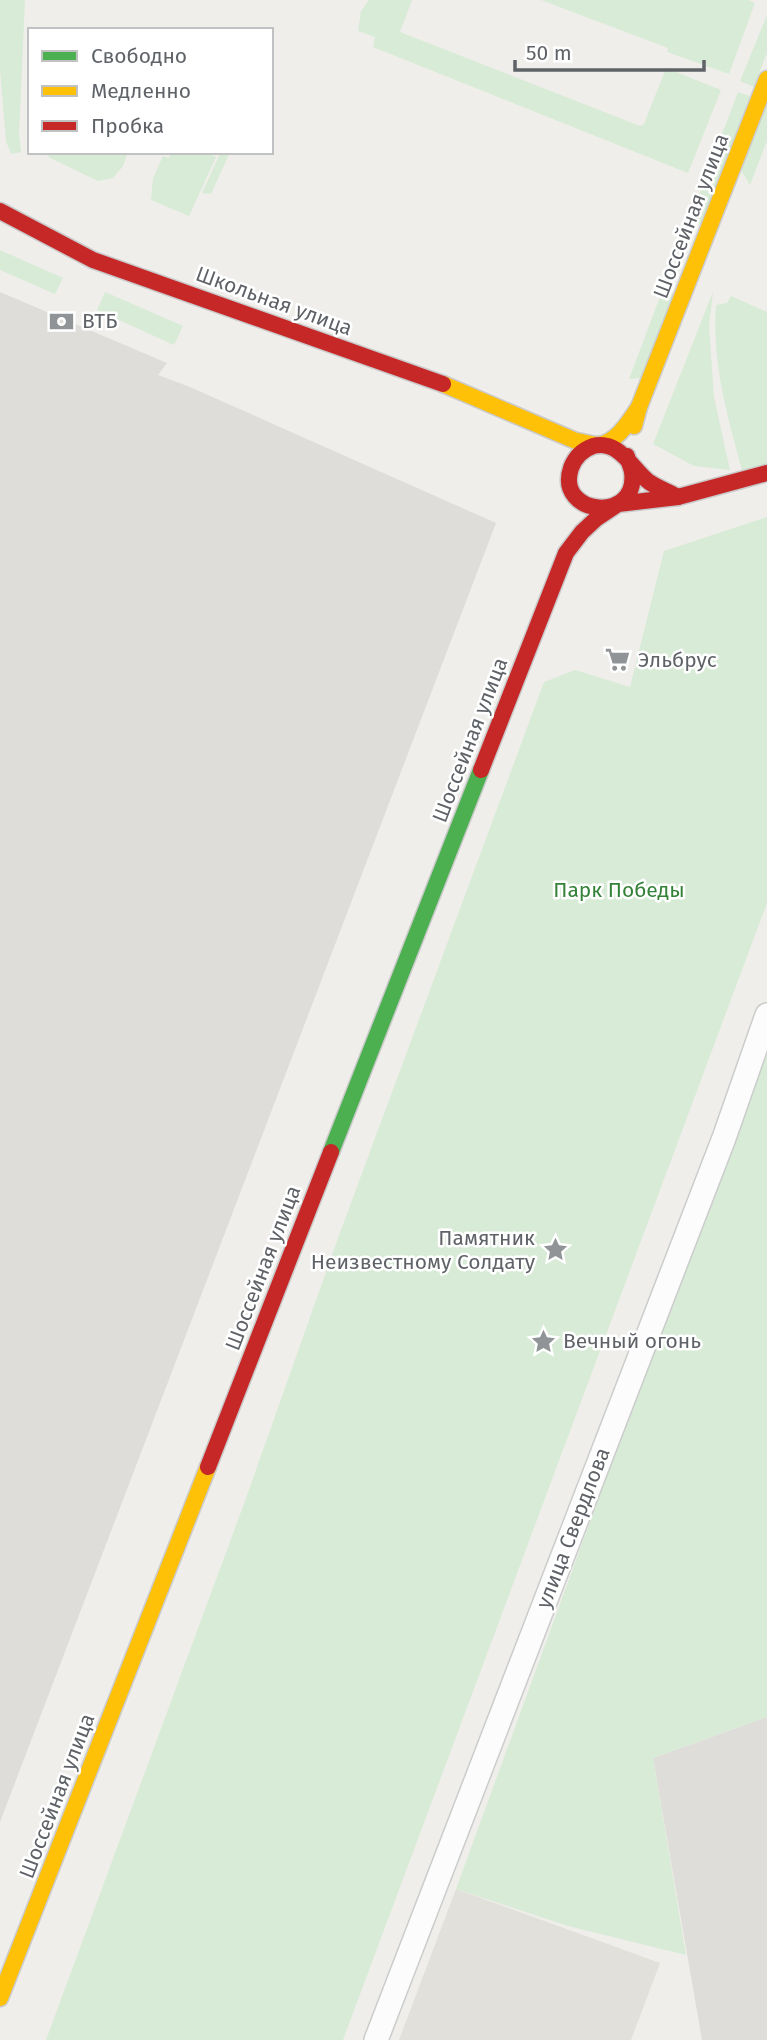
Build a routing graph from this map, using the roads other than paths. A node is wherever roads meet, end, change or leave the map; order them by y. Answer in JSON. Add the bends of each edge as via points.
{"nodes":[{"id":1,"x":767,"y":79,"type":"edge"},
{"id":2,"x":0,"y":195,"type":"edge"},
{"id":3,"x":1,"y":211,"type":"edge"},
{"id":4,"x":639,"y":407,"type":"junction"},
{"id":5,"x":536,"y":425,"type":"junction"},
{"id":6,"x":599,"y":445,"type":"junction"},
{"id":7,"x":627,"y":456,"type":"junction"},
{"id":8,"x":767,"y":473,"type":"edge"},
{"id":9,"x":570,"y":483,"type":"junction"},
{"id":10,"x":678,"y":497,"type":"junction"},
{"id":11,"x":618,"y":504,"type":"junction"},
{"id":12,"x":566,"y":553,"type":"junction"},
{"id":13,"x":767,"y":1015,"type":"edge"},
{"id":14,"x":0,"y":1998,"type":"edge"},
{"id":15,"x":376,"y":2040,"type":"edge"}],
"edges":[{"from":1,"to":4,"type":"main road","name":"Шоссейная улица"},
{"from":2,"to":3,"type":"main road"},
{"from":3,"to":5,"type":"main road","name":"Школьная улица","via":[[93,260],[457,388]]},
{"from":4,"to":6,"type":"main road","via":[[625,427]]},
{"from":4,"to":7,"type":"main road"},
{"from":5,"to":6,"type":"main road","name":"Школьная улица"},
{"from":5,"to":9,"type":"main road"},
{"from":6,"to":7,"type":"main road"},
{"from":6,"to":9,"type":"main road","via":[[579,453],[569,472]]},
{"from":7,"to":10,"type":"main road","via":[[653,485]]},
{"from":7,"to":11,"type":"main road","via":[[633,477],[627,496]]},
{"from":8,"to":10,"type":"main road"},
{"from":9,"to":11,"type":"main road","via":[[581,502],[590,507]]},
{"from":9,"to":12,"type":"main road"},
{"from":10,"to":11,"type":"main road"},
{"from":11,"to":12,"type":"main road","via":[[582,532]]},
{"from":12,"to":14,"type":"main road","name":"Шоссейная улица"},
{"from":13,"to":15,"type":"street","name":"улица Свердлова","via":[[724,1138]]}]}
